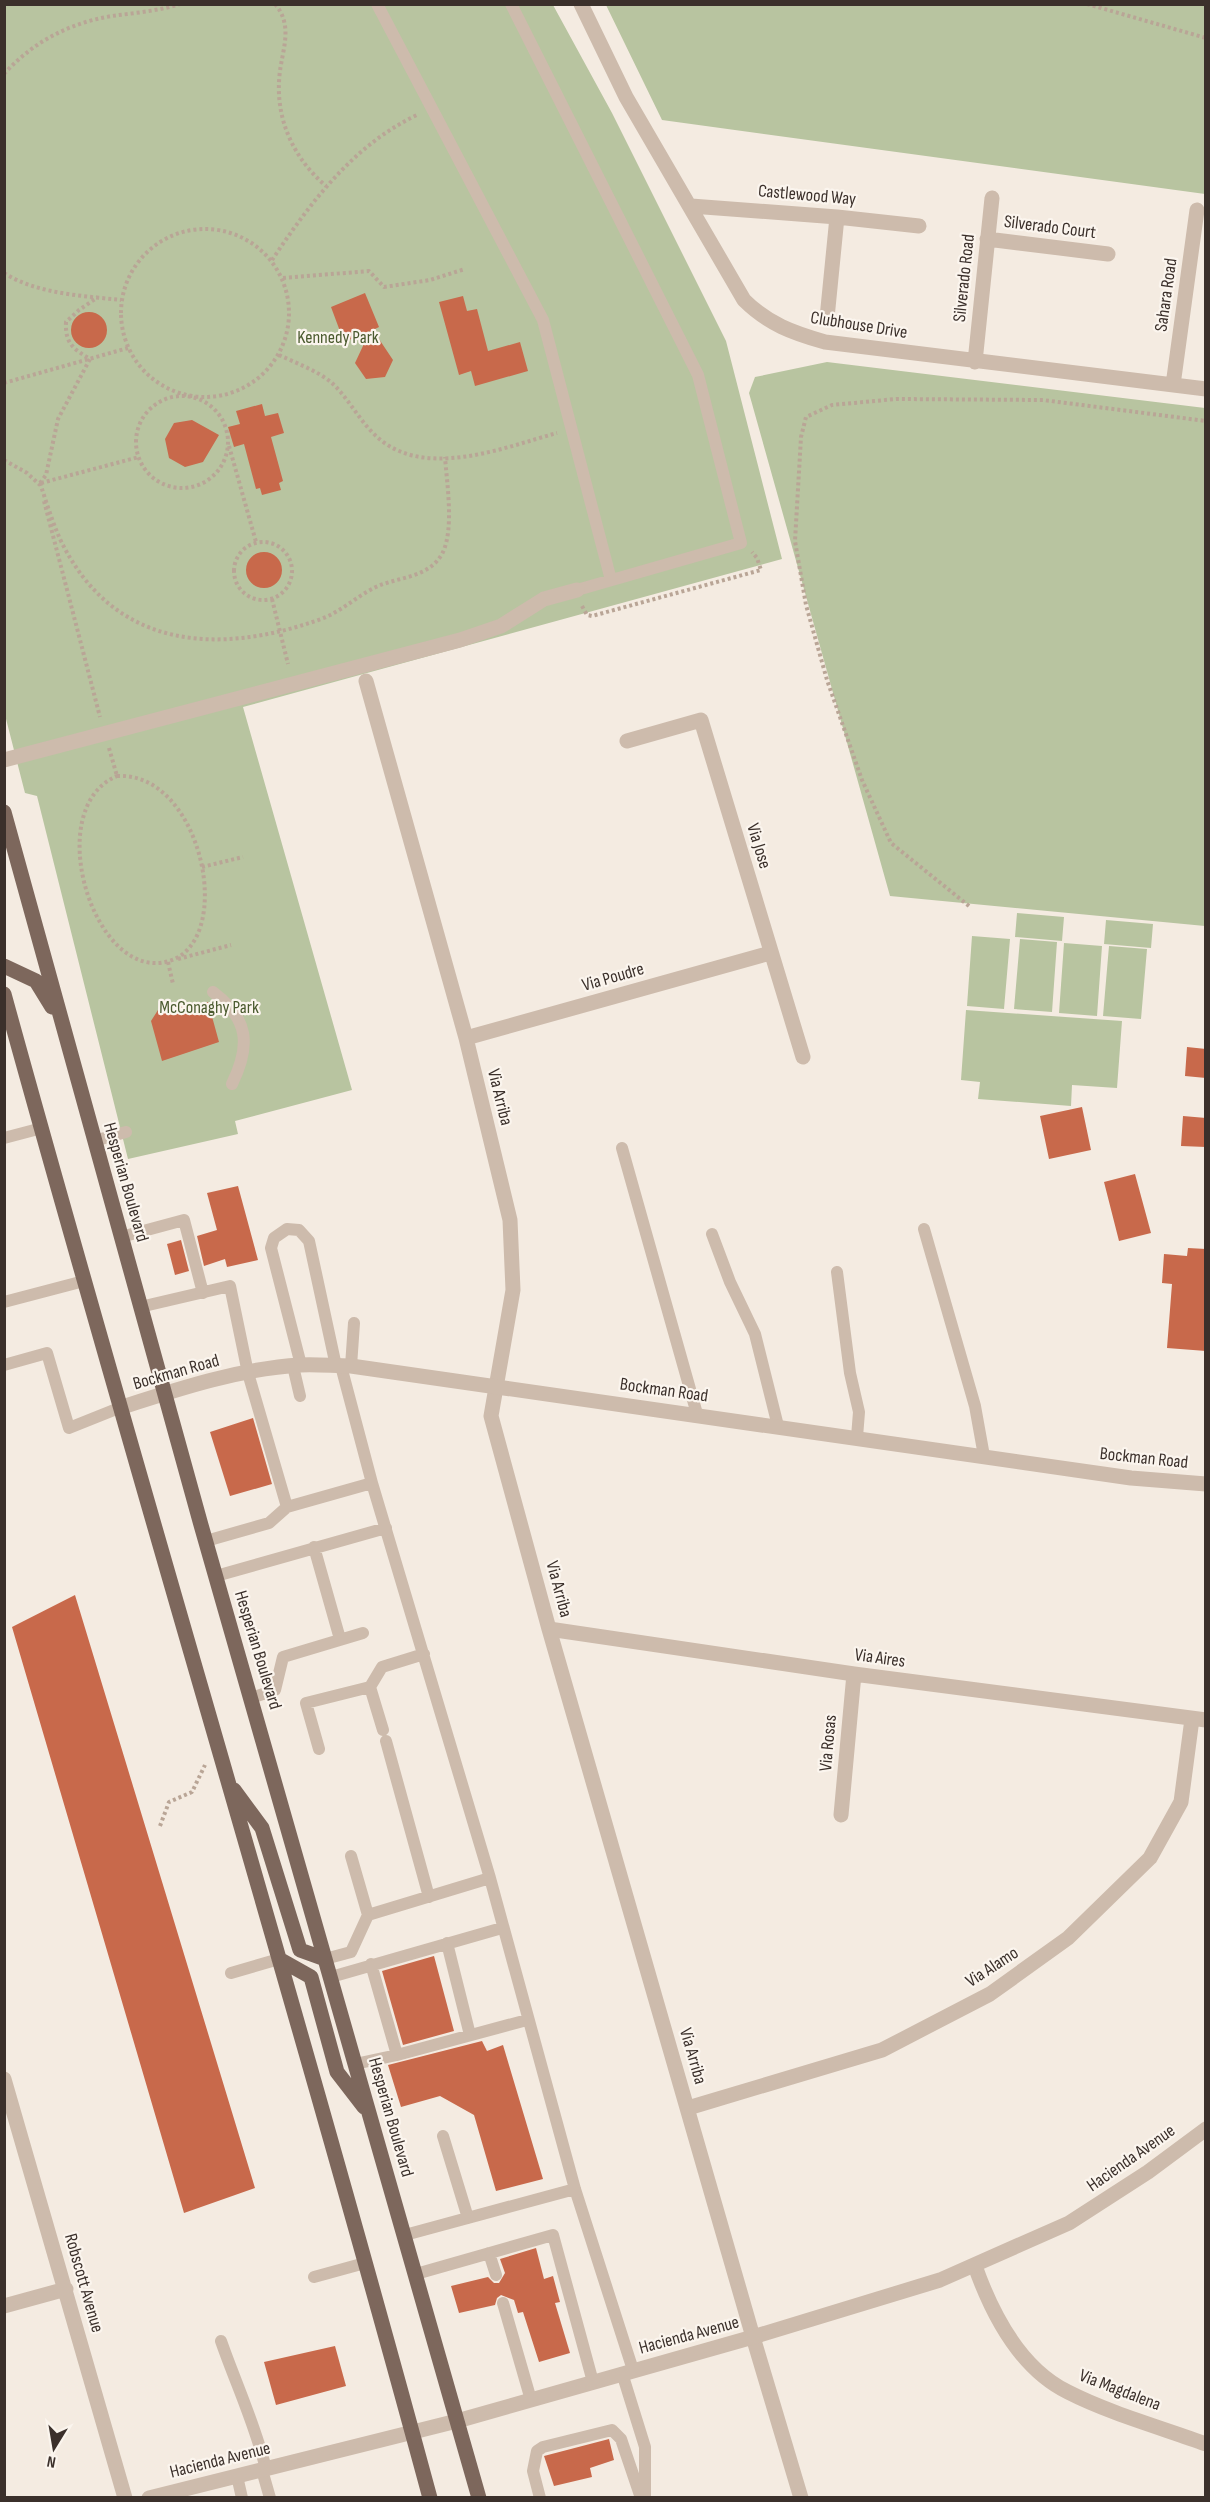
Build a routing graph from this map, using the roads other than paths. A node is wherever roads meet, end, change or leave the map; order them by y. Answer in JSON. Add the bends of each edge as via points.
{"nodes":[{"id":1,"x":377,"y":4,"type":"edge"},
{"id":2,"x":511,"y":4,"type":"edge"},
{"id":3,"x":581,"y":4,"type":"edge"},
{"id":4,"x":992,"y":198,"type":"dead end"},
{"id":5,"x":691,"y":206,"type":"junction"},
{"id":6,"x":1197,"y":210,"type":"dead end"},
{"id":7,"x":837,"y":217,"type":"junction"},
{"id":8,"x":920,"y":226,"type":"dead end"},
{"id":9,"x":987,"y":239,"type":"junction"},
{"id":10,"x":1108,"y":254,"type":"dead end"},
{"id":11,"x":1198,"y":254,"type":"edge"},
{"id":12,"x":827,"y":318,"type":"dead end"},
{"id":13,"x":975,"y":362,"type":"junction"},
{"id":14,"x":1173,"y":385,"type":"junction"},
{"id":15,"x":1206,"y":389,"type":"edge"},
{"id":16,"x":611,"y":580,"type":"junction"},
{"id":17,"x":578,"y":595,"type":"joint"},
{"id":18,"x":366,"y":681,"type":"dead end"},
{"id":19,"x":627,"y":741,"type":"dead end"},
{"id":20,"x":4,"y":760,"type":"edge"},
{"id":21,"x":4,"y":812,"type":"edge"},
{"id":22,"x":770,"y":953,"type":"junction"},
{"id":23,"x":4,"y":966,"type":"edge"},
{"id":24,"x":213,"y":992,"type":"dead end"},
{"id":25,"x":4,"y":994,"type":"edge"},
{"id":26,"x":60,"y":1020,"type":"junction"},
{"id":27,"x":9,"y":1030,"type":"edge"},
{"id":28,"x":466,"y":1038,"type":"junction"},
{"id":29,"x":803,"y":1057,"type":"dead end"},
{"id":30,"x":232,"y":1084,"type":"dead end"},
{"id":31,"x":42,"y":1128,"type":"junction"},
{"id":32,"x":126,"y":1132,"type":"dead end"},
{"id":33,"x":4,"y":1138,"type":"edge"},
{"id":34,"x":94,"y":1141,"type":"junction"},
{"id":35,"x":622,"y":1148,"type":"dead end"},
{"id":36,"x":924,"y":1229,"type":"dead end"},
{"id":37,"x":712,"y":1234,"type":"dead end"},
{"id":38,"x":121,"y":1237,"type":"junction"},
{"id":39,"x":837,"y":1272,"type":"dead end"},
{"id":40,"x":84,"y":1281,"type":"junction"},
{"id":41,"x":203,"y":1293,"type":"junction"},
{"id":42,"x":4,"y":1302,"type":"edge"},
{"id":43,"x":140,"y":1306,"type":"junction"},
{"id":44,"x":354,"y":1323,"type":"dead end"},
{"id":45,"x":4,"y":1365,"type":"edge"},
{"id":46,"x":297,"y":1365,"type":"junction"},
{"id":47,"x":343,"y":1366,"type":"junction"},
{"id":48,"x":248,"y":1373,"type":"junction"},
{"id":49,"x":496,"y":1385,"type":"junction"},
{"id":50,"x":165,"y":1394,"type":"junction"},
{"id":51,"x":300,"y":1396,"type":"dead end"},
{"id":52,"x":119,"y":1408,"type":"junction"},
{"id":53,"x":697,"y":1414,"type":"junction"},
{"id":54,"x":778,"y":1426,"type":"junction"},
{"id":55,"x":857,"y":1437,"type":"junction"},
{"id":56,"x":984,"y":1456,"type":"junction"},
{"id":57,"x":372,"y":1483,"type":"junction"},
{"id":58,"x":1206,"y":1484,"type":"edge"},
{"id":59,"x":288,"y":1507,"type":"junction"},
{"id":60,"x":386,"y":1528,"type":"junction"},
{"id":61,"x":206,"y":1541,"type":"junction"},
{"id":62,"x":314,"y":1547,"type":"junction"},
{"id":63,"x":216,"y":1576,"type":"junction"},
{"id":64,"x":549,"y":1629,"type":"junction"},
{"id":65,"x":363,"y":1633,"type":"dead end"},
{"id":66,"x":340,"y":1640,"type":"junction"},
{"id":67,"x":424,"y":1654,"type":"junction"},
{"id":68,"x":854,"y":1674,"type":"junction"},
{"id":69,"x":369,"y":1687,"type":"junction"},
{"id":70,"x":251,"y":1698,"type":"junction"},
{"id":71,"x":1199,"y":1719,"type":"edge"},
{"id":72,"x":319,"y":1749,"type":"dead end"},
{"id":73,"x":229,"y":1783,"type":"junction"},
{"id":74,"x":841,"y":1815,"type":"dead end"},
{"id":75,"x":351,"y":1856,"type":"dead end"},
{"id":76,"x":490,"y":1878,"type":"junction"},
{"id":77,"x":429,"y":1897,"type":"junction"},
{"id":78,"x":368,"y":1915,"type":"junction"},
{"id":79,"x":502,"y":1928,"type":"junction"},
{"id":80,"x":447,"y":1943,"type":"junction"},
{"id":81,"x":279,"y":1959,"type":"junction"},
{"id":82,"x":325,"y":1959,"type":"junction"},
{"id":83,"x":371,"y":1964,"type":"junction"},
{"id":84,"x":231,"y":1973,"type":"dead end"},
{"id":85,"x":331,"y":1977,"type":"junction"},
{"id":86,"x":527,"y":2020,"type":"junction"},
{"id":87,"x":470,"y":2035,"type":"junction"},
{"id":88,"x":397,"y":2055,"type":"junction"},
{"id":89,"x":355,"y":2064,"type":"junction"},
{"id":90,"x":4,"y":2079,"type":"edge"},
{"id":91,"x":688,"y":2108,"type":"junction"},
{"id":92,"x":370,"y":2114,"type":"junction"},
{"id":93,"x":1206,"y":2129,"type":"edge"},
{"id":94,"x":443,"y":2136,"type":"dead end"},
{"id":95,"x":575,"y":2188,"type":"junction"},
{"id":96,"x":468,"y":2218,"type":"junction"},
{"id":97,"x":405,"y":2235,"type":"junction"},
{"id":98,"x":489,"y":2253,"type":"junction"},
{"id":99,"x":365,"y":2264,"type":"junction"},
{"id":100,"x":975,"y":2266,"type":"junction"},
{"id":101,"x":416,"y":2274,"type":"junction"},
{"id":102,"x":496,"y":2275,"type":"dead end"},
{"id":103,"x":314,"y":2277,"type":"dead end"},
{"id":104,"x":66,"y":2289,"type":"junction"},
{"id":105,"x":503,"y":2303,"type":"dead end"},
{"id":106,"x":4,"y":2306,"type":"edge"},
{"id":107,"x":753,"y":2337,"type":"junction"},
{"id":108,"x":221,"y":2341,"type":"dead end"},
{"id":109,"x":628,"y":2372,"type":"junction"},
{"id":110,"x":593,"y":2382,"type":"junction"},
{"id":111,"x":531,"y":2400,"type":"junction"},
{"id":112,"x":457,"y":2421,"type":"junction"},
{"id":113,"x":412,"y":2433,"type":"junction"},
{"id":114,"x":1206,"y":2444,"type":"edge"},
{"id":115,"x":264,"y":2469,"type":"junction"},
{"id":116,"x":237,"y":2476,"type":"junction"},
{"id":117,"x":182,"y":2493,"type":"edge"},
{"id":118,"x":124,"y":2498,"type":"edge"},
{"id":119,"x":149,"y":2498,"type":"edge"},
{"id":120,"x":242,"y":2498,"type":"edge"},
{"id":121,"x":270,"y":2498,"type":"edge"},
{"id":122,"x":430,"y":2498,"type":"edge"},
{"id":123,"x":479,"y":2498,"type":"edge"},
{"id":124,"x":540,"y":2498,"type":"edge"},
{"id":125,"x":643,"y":2498,"type":"edge"},
{"id":126,"x":801,"y":2498,"type":"edge"}],
"edges":[{"from":1,"to":16,"type":"lane","via":[[543,320]]},
{"from":2,"to":16,"type":"lane","via":[[698,375],[741,543]]},
{"from":3,"to":5,"type":"street","name":"Clubhouse Drive","via":[[626,97]]},
{"from":4,"to":9,"type":"street","name":"Silverado Road"},
{"from":5,"to":7,"type":"street","name":"Castlewood Way"},
{"from":5,"to":13,"type":"street","name":"Clubhouse Drive","via":[[744,300],[776,326],[825,342]]},
{"from":6,"to":11,"type":"street","name":"Sahara Road"},
{"from":7,"to":8,"type":"street","name":"Castlewood Way"},
{"from":7,"to":12,"type":"street"},
{"from":9,"to":10,"type":"street","name":"Silverado Court"},
{"from":9,"to":13,"type":"street","name":"Silverado Road"},
{"from":11,"to":14,"type":"street","name":"Sahara Road"},
{"from":13,"to":14,"type":"street","name":"Clubhouse Drive"},
{"from":14,"to":15,"type":"street","name":"Clubhouse Drive"},
{"from":16,"to":17,"type":"lane"},
{"from":17,"to":20,"type":"street","via":[[544,599],[501,626],[460,640]]},
{"from":18,"to":28,"type":"street","name":"Via Arriba"},
{"from":19,"to":22,"type":"street","name":"Via Jose","via":[[701,720]]},
{"from":21,"to":26,"type":"main road","name":"Hesperian Boulevard"},
{"from":22,"to":28,"type":"street","name":"Via Poudre"},
{"from":22,"to":29,"type":"street","name":"Via Jose"},
{"from":23,"to":26,"type":"main road","via":[[36,981]]},
{"from":24,"to":30,"type":"lane","via":[[227,1002],[241,1023],[245,1038],[245,1053]]},
{"from":25,"to":27,"type":"main road"},
{"from":26,"to":34,"type":"main road","name":"Hesperian Boulevard"},
{"from":27,"to":31,"type":"main road"},
{"from":28,"to":49,"type":"street","name":"Via Arriba","via":[[510,1220],[513,1290]]},
{"from":31,"to":33,"type":"lane"},
{"from":31,"to":40,"type":"main road"},
{"from":32,"to":34,"type":"lane"},
{"from":34,"to":38,"type":"main road","name":"Hesperian Boulevard"},
{"from":35,"to":53,"type":"lane"},
{"from":36,"to":56,"type":"lane","via":[[975,1406]]},
{"from":37,"to":54,"type":"lane","via":[[755,1334]]},
{"from":38,"to":41,"type":"lane","via":[[184,1220]]},
{"from":38,"to":43,"type":"main road","name":"Hesperian Boulevard"},
{"from":39,"to":55,"type":"lane","via":[[859,1412]]},
{"from":40,"to":42,"type":"lane"},
{"from":40,"to":52,"type":"main road"},
{"from":41,"to":43,"type":"lane"},
{"from":41,"to":48,"type":"lane","via":[[230,1287]]},
{"from":43,"to":50,"type":"main road","name":"Hesperian Boulevard"},
{"from":44,"to":47,"type":"lane"},
{"from":45,"to":52,"type":"lane","via":[[47,1353],[69,1428]]},
{"from":46,"to":47,"type":"street","name":"Bockman Road"},
{"from":46,"to":47,"type":"lane","via":[[271,1248],[274,1238],[287,1230],[299,1230],[309,1242]]},
{"from":46,"to":48,"type":"street","name":"Bockman Road"},
{"from":46,"to":51,"type":"lane"},
{"from":47,"to":49,"type":"street","name":"Bockman Road"},
{"from":47,"to":57,"type":"lane"},
{"from":48,"to":50,"type":"street","name":"Bockman Road"},
{"from":48,"to":59,"type":"lane"},
{"from":49,"to":53,"type":"street","name":"Bockman Road"},
{"from":49,"to":64,"type":"street","name":"Via Arriba","via":[[491,1416]]},
{"from":50,"to":52,"type":"street","name":"Bockman Road"},
{"from":50,"to":61,"type":"main road","name":"Hesperian Boulevard"},
{"from":52,"to":73,"type":"main road"},
{"from":53,"to":54,"type":"street","name":"Bockman Road"},
{"from":54,"to":55,"type":"street","name":"Bockman Road"},
{"from":55,"to":56,"type":"street","name":"Bockman Road"},
{"from":56,"to":58,"type":"street","name":"Bockman Road","via":[[1131,1478]]},
{"from":57,"to":59,"type":"lane"},
{"from":57,"to":60,"type":"lane"},
{"from":59,"to":61,"type":"lane","via":[[269,1523]]},
{"from":60,"to":62,"type":"lane"},
{"from":60,"to":67,"type":"lane"},
{"from":61,"to":63,"type":"main road","name":"Hesperian Boulevard"},
{"from":62,"to":63,"type":"lane"},
{"from":62,"to":66,"type":"lane"},
{"from":63,"to":70,"type":"main road","name":"Hesperian Boulevard"},
{"from":64,"to":68,"type":"street","name":"Via Aires"},
{"from":64,"to":91,"type":"street","name":"Via Arriba"},
{"from":65,"to":66,"type":"lane"},
{"from":66,"to":70,"type":"lane","via":[[283,1657],[275,1690]]},
{"from":67,"to":69,"type":"lane","via":[[382,1667]]},
{"from":67,"to":76,"type":"lane"},
{"from":68,"to":71,"type":"street","name":"Via Aires"},
{"from":68,"to":74,"type":"street","name":"Via Rosas"},
{"from":69,"to":72,"type":"lane","via":[[306,1703]]},
{"from":69,"to":77,"type":"lane"},
{"from":70,"to":82,"type":"main road","name":"Hesperian Boulevard"},
{"from":71,"to":91,"type":"street","name":"Via Alamo","via":[[1181,1802],[1150,1858],[1068,1938],[990,1994],[882,2050]]},
{"from":73,"to":81,"type":"main road"},
{"from":73,"to":82,"type":"main road","via":[[262,1828],[300,1950]]},
{"from":75,"to":78,"type":"lane"},
{"from":76,"to":77,"type":"lane"},
{"from":76,"to":79,"type":"lane"},
{"from":77,"to":78,"type":"lane"},
{"from":78,"to":82,"type":"lane","via":[[351,1952]]},
{"from":79,"to":80,"type":"lane"},
{"from":79,"to":86,"type":"lane"},
{"from":80,"to":83,"type":"lane"},
{"from":80,"to":87,"type":"lane"},
{"from":81,"to":84,"type":"lane"},
{"from":81,"to":92,"type":"main road","via":[[311,1977],[337,2072]]},
{"from":81,"to":99,"type":"main road"},
{"from":82,"to":85,"type":"main road","name":"Hesperian Boulevard"},
{"from":83,"to":85,"type":"lane"},
{"from":83,"to":88,"type":"lane"},
{"from":85,"to":89,"type":"main road","name":"Hesperian Boulevard"},
{"from":86,"to":87,"type":"lane"},
{"from":86,"to":95,"type":"lane"},
{"from":87,"to":88,"type":"lane"},
{"from":88,"to":89,"type":"lane"},
{"from":89,"to":92,"type":"main road","name":"Hesperian Boulevard"},
{"from":90,"to":104,"type":"street","name":"Robscott Avenue"},
{"from":91,"to":107,"type":"street","name":"Via Arriba"},
{"from":92,"to":97,"type":"main road","name":"Hesperian Boulevard"},
{"from":93,"to":100,"type":"street","name":"Hacienda Avenue","via":[[1069,2223]]},
{"from":94,"to":96,"type":"lane"},
{"from":95,"to":96,"type":"lane"},
{"from":95,"to":109,"type":"lane"},
{"from":96,"to":97,"type":"lane"},
{"from":97,"to":101,"type":"main road","name":"Hesperian Boulevard"},
{"from":98,"to":101,"type":"lane"},
{"from":98,"to":102,"type":"lane"},
{"from":98,"to":110,"type":"lane","via":[[553,2235]]},
{"from":99,"to":103,"type":"lane"},
{"from":99,"to":113,"type":"main road"},
{"from":100,"to":107,"type":"street","name":"Hacienda Avenue"},
{"from":100,"to":114,"type":"street","name":"Via Magdalena","via":[[989,2303],[1029,2363],[1067,2392]]},
{"from":101,"to":112,"type":"main road","name":"Hesperian Boulevard"},
{"from":104,"to":106,"type":"street"},
{"from":104,"to":118,"type":"street","name":"Robscott Avenue"},
{"from":105,"to":111,"type":"lane"},
{"from":107,"to":109,"type":"street","name":"Hacienda Avenue"},
{"from":107,"to":126,"type":"street","name":"Via Arriba"},
{"from":108,"to":115,"type":"lane","via":[[238,2392],[253,2420]]},
{"from":109,"to":110,"type":"street","name":"Hacienda Avenue"},
{"from":109,"to":125,"type":"lane","via":[[645,2447]]},
{"from":110,"to":111,"type":"street","name":"Hacienda Avenue"},
{"from":111,"to":112,"type":"street","name":"Hacienda Avenue"},
{"from":112,"to":113,"type":"street","name":"Hacienda Avenue"},
{"from":112,"to":123,"type":"main road","name":"Hesperian Boulevard"},
{"from":113,"to":115,"type":"street","name":"Hacienda Avenue"},
{"from":113,"to":122,"type":"main road"},
{"from":115,"to":116,"type":"street","name":"Hacienda Avenue"},
{"from":115,"to":121,"type":"lane"},
{"from":116,"to":117,"type":"street","name":"Hacienda Avenue"},
{"from":116,"to":120,"type":"lane"},
{"from":117,"to":119,"type":"street","name":"Hacienda Avenue"},
{"from":124,"to":125,"type":"lane","via":[[533,2471],[537,2451],[612,2430],[621,2439]]}]}
